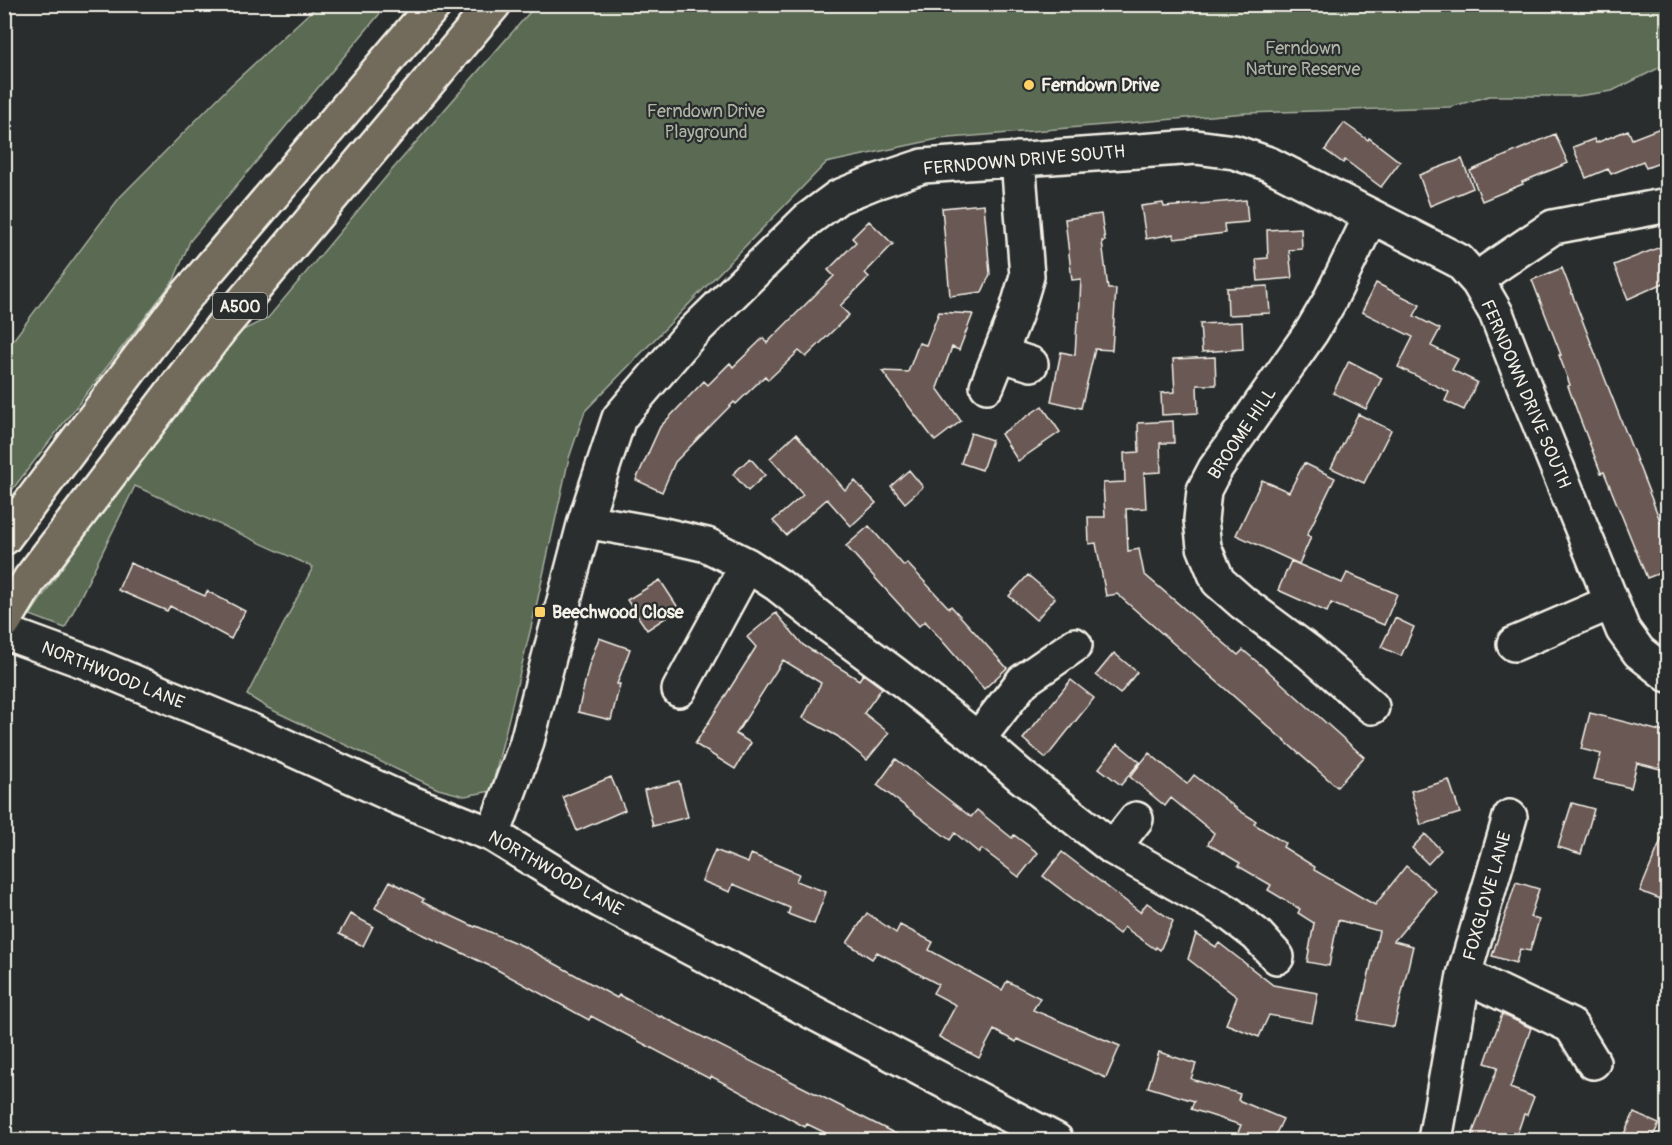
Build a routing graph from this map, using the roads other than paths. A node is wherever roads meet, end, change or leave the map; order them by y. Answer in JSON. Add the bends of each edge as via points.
{"nodes":[{"id":1,"x":435,"y":4,"type":"edge"},
{"id":2,"x":494,"y":4,"type":"edge"},
{"id":3,"x":1018,"y":159,"type":"junction"},
{"id":4,"x":1668,"y":205,"type":"edge"},
{"id":5,"x":1371,"y":216,"type":"junction"},
{"id":6,"x":1478,"y":282,"type":"junction"},
{"id":7,"x":1000,"y":354,"type":"junction"},
{"id":8,"x":1031,"y":364,"type":"dead end"},
{"id":9,"x":987,"y":386,"type":"dead end"},
{"id":10,"x":585,"y":521,"type":"junction"},
{"id":11,"x":4,"y":538,"type":"edge"},
{"id":12,"x":747,"y":565,"type":"junction"},
{"id":13,"x":1618,"y":616,"type":"junction"},
{"id":14,"x":4,"y":622,"type":"edge"},
{"id":15,"x":4,"y":632,"type":"edge"},
{"id":16,"x":1514,"y":644,"type":"dead end"},
{"id":17,"x":1075,"y":645,"type":"dead end"},
{"id":18,"x":1668,"y":675,"type":"edge"},
{"id":19,"x":679,"y":690,"type":"dead end"},
{"id":20,"x":1372,"y":707,"type":"dead end"},
{"id":21,"x":978,"y":739,"type":"junction"},
{"id":22,"x":1510,"y":817,"type":"dead end"},
{"id":23,"x":1136,"y":819,"type":"dead end"},
{"id":24,"x":493,"y":835,"type":"junction"},
{"id":25,"x":1113,"y":848,"type":"junction"},
{"id":26,"x":1277,"y":957,"type":"dead end"},
{"id":27,"x":1464,"y":975,"type":"junction"},
{"id":28,"x":1593,"y":1062,"type":"dead end"},
{"id":29,"x":1056,"y":1140,"type":"edge"},
{"id":30,"x":1435,"y":1140,"type":"edge"}],
"edges":[{"from":1,"to":11,"type":"highway","number":"A500","via":[[182,301]]},
{"from":2,"to":14,"type":"highway","number":"A500","via":[[221,327],[30,579]]},
{"from":3,"to":5,"type":"street","name":"FERNDOWN DRIVE SOUTH","via":[[1196,147],[1234,152],[1269,164]]},
{"from":3,"to":7,"type":"street","via":[[1027,276]]},
{"from":3,"to":10,"type":"street","name":"FERNDOWN DRIVE SOUTH","via":[[923,166],[838,197],[807,220],[690,335],[619,418]]},
{"from":4,"to":6,"type":"street","via":[[1553,227]]},
{"from":5,"to":6,"type":"street","name":"FERNDOWN DRIVE SOUTH","via":[[1459,261]]},
{"from":5,"to":20,"type":"street","name":"BROOME HILL","via":[[1312,330],[1215,470],[1204,490],[1201,520],[1204,547],[1218,581]]},
{"from":6,"to":13,"type":"street","name":"FERNDOWN DRIVE SOUTH","via":[[1496,313]]},
{"from":7,"to":8,"type":"street"},
{"from":7,"to":9,"type":"street"},
{"from":10,"to":12,"type":"street","via":[[707,545]]},
{"from":10,"to":24,"type":"street","name":"FERNDOWN DRIVE SOUTH","via":[[526,745]]},
{"from":12,"to":19,"type":"street"},
{"from":12,"to":21,"type":"street"},
{"from":13,"to":16,"type":"street"},
{"from":13,"to":18,"type":"street","via":[[1639,652]]},
{"from":15,"to":24,"type":"street","name":"NORTHWOOD LANE","via":[[86,662]]},
{"from":17,"to":21,"type":"street","via":[[1023,681]]},
{"from":21,"to":25,"type":"street"},
{"from":22,"to":27,"type":"street","name":"FOXGLOVE LANE"},
{"from":23,"to":25,"type":"street"},
{"from":24,"to":29,"type":"street","name":"NORTHWOOD LANE","via":[[612,907]]},
{"from":25,"to":26,"type":"street","via":[[1226,911]]},
{"from":27,"to":28,"type":"street","name":"FOXGLOVE LANE","via":[[1571,1026]]},
{"from":27,"to":30,"type":"street","name":"FOXGLOVE LANE"}]}
